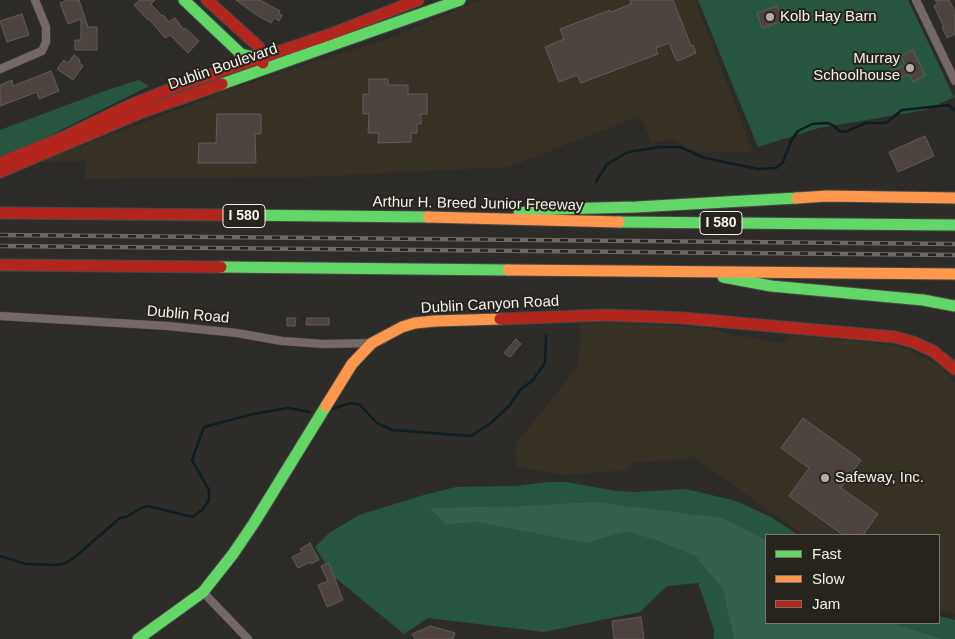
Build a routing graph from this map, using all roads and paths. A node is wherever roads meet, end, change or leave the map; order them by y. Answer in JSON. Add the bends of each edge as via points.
{"nodes":[{"id":1,"x":35,"y":0,"type":"edge"},
{"id":2,"x":184,"y":0,"type":"edge"},
{"id":3,"x":207,"y":0,"type":"edge"},
{"id":4,"x":418,"y":0,"type":"edge"},
{"id":5,"x":460,"y":0,"type":"edge"},
{"id":6,"x":916,"y":0,"type":"edge"},
{"id":7,"x":260,"y":58,"type":"junction"},
{"id":8,"x":0,"y":68,"type":"edge"},
{"id":9,"x":266,"y":68,"type":"junction"},
{"id":10,"x":955,"y":81,"type":"edge"},
{"id":11,"x":0,"y":163,"type":"edge"},
{"id":12,"x":0,"y":172,"type":"edge"},
{"id":13,"x":955,"y":191,"type":"edge"},
{"id":14,"x":912,"y":197,"type":"junction"},
{"id":15,"x":955,"y":198,"type":"edge"},
{"id":16,"x":0,"y":214,"type":"edge"},
{"id":17,"x":488,"y":218,"type":"junction"},
{"id":18,"x":955,"y":225,"type":"edge"},
{"id":19,"x":0,"y":265,"type":"edge"},
{"id":20,"x":705,"y":272,"type":"junction"},
{"id":21,"x":955,"y":274,"type":"edge"},
{"id":22,"x":955,"y":306,"type":"edge"},
{"id":23,"x":0,"y":316,"type":"edge"},
{"id":24,"x":372,"y":343,"type":"junction"},
{"id":25,"x":955,"y":369,"type":"edge"},
{"id":26,"x":203,"y":592,"type":"junction"},
{"id":27,"x":139,"y":639,"type":"edge"},
{"id":28,"x":248,"y":639,"type":"edge"}],
"edges":[{"from":1,"to":8,"type":"street","via":[[46,27],[42,51]]},
{"from":2,"to":7,"type":"main road","via":[[241,54]]},
{"from":3,"to":7,"type":"main road","via":[[259,47]]},
{"from":4,"to":7,"type":"main road","name":"Dublin Boulevard"},
{"from":5,"to":9,"type":"main road","name":"Dublin Boulevard"},
{"from":6,"to":10,"type":"street"},
{"from":7,"to":9,"type":"main road"},
{"from":7,"to":11,"type":"main road","name":"Dublin Boulevard","via":[[180,85]]},
{"from":9,"to":12,"type":"main road","name":"Dublin Boulevard","via":[[145,111]]},
{"from":13,"to":14,"type":"main road"},
{"from":14,"to":15,"type":"main road"},
{"from":14,"to":17,"type":"main road","via":[[827,196],[636,208],[555,209]]},
{"from":16,"to":17,"type":"main road","name":"Arthur H. Breed Junior Freeway","number":"I 580"},
{"from":17,"to":18,"type":"main road","name":"Arthur H. Breed Junior Freeway","number":"I 580"},
{"from":19,"to":20,"type":"main road"},
{"from":20,"to":21,"type":"main road"},
{"from":20,"to":22,"type":"main road","via":[[762,285],[923,300]]},
{"from":23,"to":24,"type":"street","name":"Dublin Road","via":[[168,326],[282,341]]},
{"from":24,"to":25,"type":"main road","name":"Dublin Canyon Road","via":[[415,323],[607,315],[682,318],[895,337],[933,351]]},
{"from":24,"to":26,"type":"main road","name":"Dublin Canyon Road","via":[[342,378],[254,523]]},
{"from":26,"to":27,"type":"main road","name":"Dublin Canyon Road"},
{"from":26,"to":28,"type":"street"}]}
